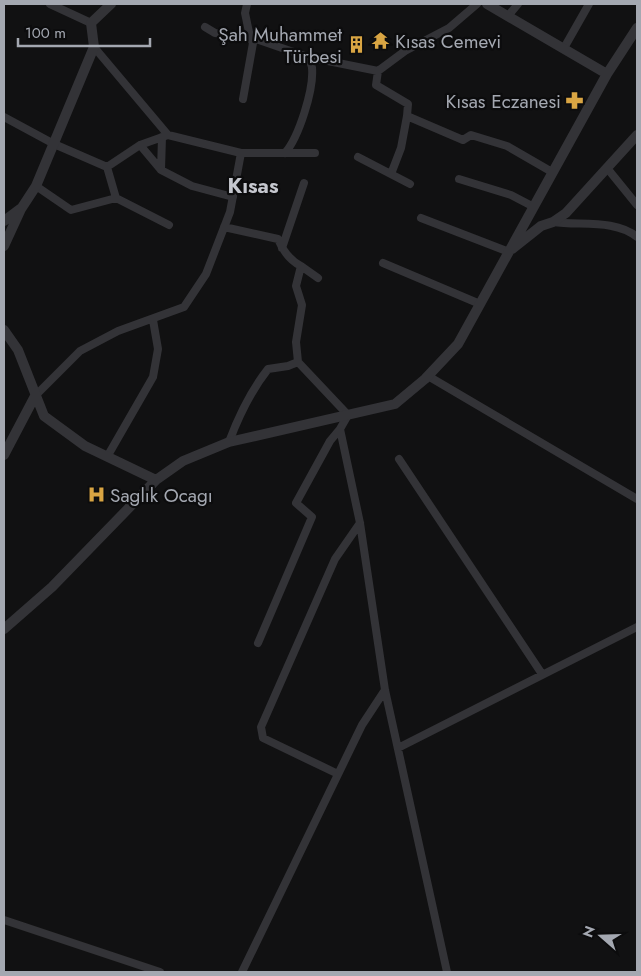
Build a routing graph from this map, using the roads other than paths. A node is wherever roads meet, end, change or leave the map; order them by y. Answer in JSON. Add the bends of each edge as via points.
{"nodes":[{"id":1,"x":50,"y":4,"type":"edge"},
{"id":2,"x":61,"y":4,"type":"edge"},
{"id":3,"x":111,"y":4,"type":"edge"},
{"id":4,"x":247,"y":4,"type":"edge"},
{"id":5,"x":477,"y":4,"type":"edge"},
{"id":6,"x":487,"y":4,"type":"edge"},
{"id":7,"x":518,"y":4,"type":"edge"},
{"id":8,"x":589,"y":4,"type":"edge"},
{"id":9,"x":70,"y":13,"type":"junction"},
{"id":10,"x":508,"y":16,"type":"junction"},
{"id":11,"x":91,"y":23,"type":"junction"},
{"id":12,"x":205,"y":27,"type":"dead end"},
{"id":13,"x":637,"y":28,"type":"edge"},
{"id":14,"x":250,"y":37,"type":"junction"},
{"id":15,"x":94,"y":47,"type":"junction"},
{"id":16,"x":564,"y":48,"type":"junction"},
{"id":17,"x":308,"y":57,"type":"junction"},
{"id":18,"x":378,"y":70,"type":"junction"},
{"id":19,"x":607,"y":74,"type":"junction"},
{"id":20,"x":243,"y":99,"type":"dead end"},
{"id":21,"x":407,"y":116,"type":"junction"},
{"id":22,"x":4,"y":117,"type":"edge"},
{"id":23,"x":637,"y":135,"type":"edge"},
{"id":24,"x":165,"y":136,"type":"junction"},
{"id":25,"x":54,"y":144,"type":"junction"},
{"id":26,"x":140,"y":145,"type":"junction"},
{"id":27,"x":241,"y":153,"type":"junction"},
{"id":28,"x":285,"y":153,"type":"junction"},
{"id":29,"x":315,"y":153,"type":"dead end"},
{"id":30,"x":358,"y":157,"type":"dead end"},
{"id":31,"x":107,"y":167,"type":"junction"},
{"id":32,"x":607,"y":168,"type":"junction"},
{"id":33,"x":161,"y":170,"type":"junction"},
{"id":34,"x":552,"y":172,"type":"junction"},
{"id":35,"x":390,"y":174,"type":"junction"},
{"id":36,"x":459,"y":179,"type":"dead end"},
{"id":37,"x":304,"y":183,"type":"dead end"},
{"id":38,"x":410,"y":184,"type":"dead end"},
{"id":39,"x":36,"y":186,"type":"junction"},
{"id":40,"x":234,"y":197,"type":"junction"},
{"id":41,"x":116,"y":198,"type":"junction"},
{"id":42,"x":637,"y":205,"type":"edge"},
{"id":43,"x":532,"y":206,"type":"junction"},
{"id":44,"x":21,"y":209,"type":"junction"},
{"id":45,"x":421,"y":218,"type":"dead end"},
{"id":46,"x":4,"y":221,"type":"edge"},
{"id":47,"x":553,"y":222,"type":"junction"},
{"id":48,"x":169,"y":225,"type":"dead end"},
{"id":49,"x":637,"y":225,"type":"edge"},
{"id":50,"x":224,"y":227,"type":"junction"},
{"id":51,"x":630,"y":231,"type":"junction"},
{"id":52,"x":637,"y":237,"type":"edge"},
{"id":53,"x":4,"y":246,"type":"edge"},
{"id":54,"x":282,"y":248,"type":"junction"},
{"id":55,"x":509,"y":252,"type":"junction"},
{"id":56,"x":383,"y":263,"type":"dead end"},
{"id":57,"x":301,"y":266,"type":"junction"},
{"id":58,"x":318,"y":278,"type":"dead end"},
{"id":59,"x":480,"y":304,"type":"junction"},
{"id":60,"x":153,"y":320,"type":"junction"},
{"id":61,"x":4,"y":330,"type":"edge"},
{"id":62,"x":298,"y":362,"type":"junction"},
{"id":63,"x":428,"y":376,"type":"junction"},
{"id":64,"x":35,"y":396,"type":"junction"},
{"id":65,"x":348,"y":415,"type":"junction"},
{"id":66,"x":340,"y":429,"type":"junction"},
{"id":67,"x":229,"y":442,"type":"junction"},
{"id":68,"x":4,"y":456,"type":"edge"},
{"id":69,"x":106,"y":457,"type":"junction"},
{"id":70,"x":399,"y":459,"type":"dead end"},
{"id":71,"x":156,"y":480,"type":"junction"},
{"id":72,"x":637,"y":499,"type":"edge"},
{"id":73,"x":360,"y":523,"type":"junction"},
{"id":74,"x":637,"y":627,"type":"edge"},
{"id":75,"x":4,"y":629,"type":"edge"},
{"id":76,"x":258,"y":643,"type":"dead end"},
{"id":77,"x":542,"y":674,"type":"junction"},
{"id":78,"x":385,"y":690,"type":"junction"},
{"id":79,"x":398,"y":748,"type":"junction"},
{"id":80,"x":338,"y":774,"type":"junction"},
{"id":81,"x":4,"y":920,"type":"edge"},
{"id":82,"x":160,"y":972,"type":"edge"},
{"id":83,"x":242,"y":972,"type":"edge"},
{"id":84,"x":447,"y":972,"type":"edge"}],
"edges":[{"from":1,"to":9,"type":"street"},
{"from":2,"to":9,"type":"street"},
{"from":3,"to":11,"type":"street"},
{"from":4,"to":14,"type":"street","via":[[245,13]]},
{"from":5,"to":18,"type":"street","via":[[449,28],[405,51]]},
{"from":6,"to":10,"type":"street"},
{"from":7,"to":10,"type":"street"},
{"from":8,"to":16,"type":"street"},
{"from":9,"to":11,"type":"street"},
{"from":10,"to":16,"type":"street"},
{"from":11,"to":15,"type":"street"},
{"from":12,"to":14,"type":"street","via":[[215,33]]},
{"from":13,"to":19,"type":"street"},
{"from":14,"to":17,"type":"street"},
{"from":14,"to":20,"type":"street","via":[[253,43]]},
{"from":15,"to":24,"type":"street"},
{"from":15,"to":25,"type":"street"},
{"from":16,"to":19,"type":"street"},
{"from":17,"to":18,"type":"street"},
{"from":17,"to":28,"type":"street","via":[[312,68],[310,86],[296,136]]},
{"from":18,"to":21,"type":"street","via":[[376,84],[408,104]]},
{"from":19,"to":34,"type":"street"},
{"from":21,"to":34,"type":"street","via":[[463,140],[471,135],[507,146]]},
{"from":21,"to":35,"type":"street","via":[[401,148]]},
{"from":22,"to":25,"type":"street"},
{"from":23,"to":32,"type":"street"},
{"from":24,"to":26,"type":"street"},
{"from":24,"to":27,"type":"street"},
{"from":24,"to":33,"type":"street"},
{"from":25,"to":31,"type":"street"},
{"from":25,"to":39,"type":"street"},
{"from":26,"to":31,"type":"street"},
{"from":26,"to":33,"type":"street"},
{"from":27,"to":28,"type":"street"},
{"from":27,"to":40,"type":"street"},
{"from":28,"to":29,"type":"street"},
{"from":30,"to":35,"type":"street"},
{"from":31,"to":41,"type":"street"},
{"from":32,"to":42,"type":"street"},
{"from":32,"to":47,"type":"street","via":[[566,213]]},
{"from":33,"to":40,"type":"street","via":[[192,186]]},
{"from":34,"to":43,"type":"street"},
{"from":35,"to":38,"type":"street"},
{"from":36,"to":43,"type":"street","via":[[511,195]]},
{"from":37,"to":54,"type":"street"},
{"from":39,"to":41,"type":"street","via":[[72,210]]},
{"from":39,"to":44,"type":"street"},
{"from":40,"to":50,"type":"street"},
{"from":41,"to":48,"type":"street"},
{"from":43,"to":55,"type":"street"},
{"from":44,"to":46,"type":"street"},
{"from":44,"to":53,"type":"street"},
{"from":45,"to":55,"type":"street"},
{"from":47,"to":51,"type":"street","via":[[610,226]]},
{"from":47,"to":55,"type":"street","via":[[541,226]]},
{"from":49,"to":51,"type":"street"},
{"from":50,"to":54,"type":"street","via":[[278,239]]},
{"from":50,"to":60,"type":"street","via":[[206,274],[184,307]]},
{"from":51,"to":52,"type":"street"},
{"from":54,"to":57,"type":"street","via":[[293,262]]},
{"from":55,"to":59,"type":"street"},
{"from":56,"to":59,"type":"street"},
{"from":57,"to":58,"type":"street"},
{"from":57,"to":62,"type":"street","via":[[296,286],[302,305],[296,342]]},
{"from":59,"to":63,"type":"street","via":[[458,344]]},
{"from":60,"to":64,"type":"street","via":[[118,331],[80,351]]},
{"from":60,"to":69,"type":"street","via":[[158,349],[153,377]]},
{"from":61,"to":64,"type":"street","via":[[18,350]]},
{"from":62,"to":65,"type":"street"},
{"from":62,"to":67,"type":"street","via":[[268,370],[254,386],[239,413]]},
{"from":63,"to":65,"type":"street","via":[[395,404]]},
{"from":63,"to":72,"type":"street"},
{"from":64,"to":68,"type":"street"},
{"from":64,"to":69,"type":"street","via":[[44,416]]},
{"from":65,"to":66,"type":"street"},
{"from":65,"to":67,"type":"street"},
{"from":66,"to":73,"type":"street"},
{"from":66,"to":76,"type":"street","via":[[296,503],[312,517]]},
{"from":67,"to":71,"type":"street","via":[[183,462]]},
{"from":69,"to":71,"type":"street"},
{"from":70,"to":77,"type":"street"},
{"from":71,"to":75,"type":"street","via":[[52,587]]},
{"from":73,"to":78,"type":"street"},
{"from":73,"to":80,"type":"street","via":[[335,560],[261,727],[263,738]]},
{"from":74,"to":77,"type":"street"},
{"from":77,"to":79,"type":"street"},
{"from":78,"to":79,"type":"street"},
{"from":78,"to":80,"type":"street","via":[[362,725]]},
{"from":79,"to":84,"type":"street"},
{"from":80,"to":83,"type":"street"},
{"from":81,"to":82,"type":"street"}]}
